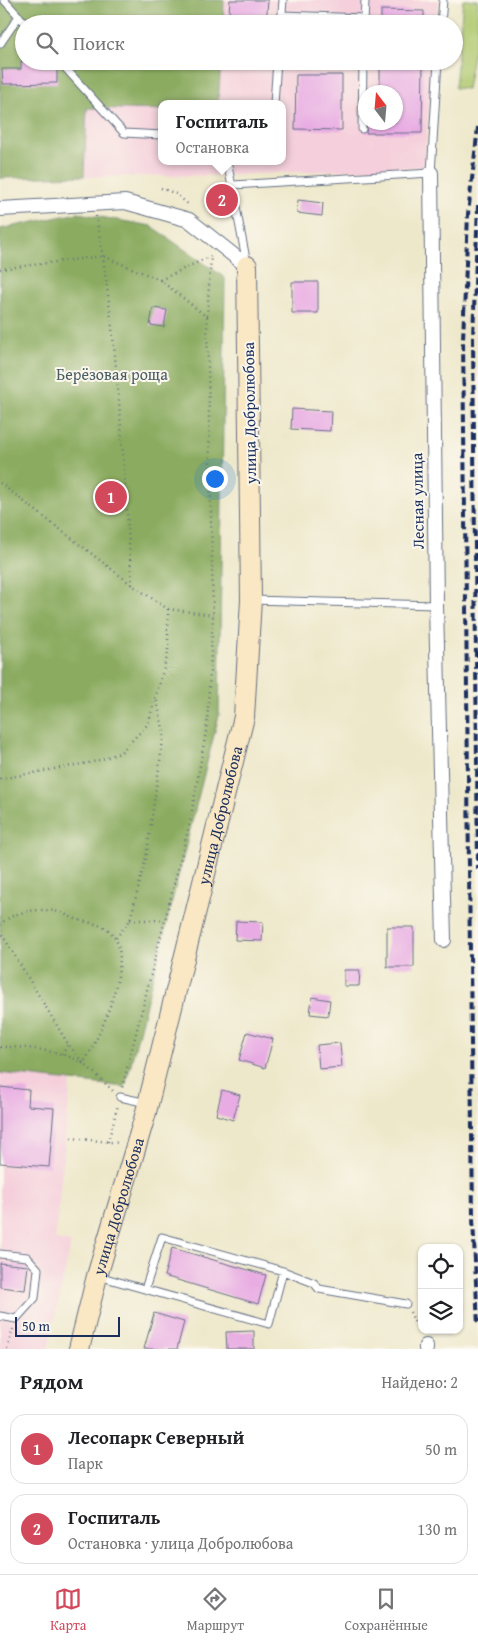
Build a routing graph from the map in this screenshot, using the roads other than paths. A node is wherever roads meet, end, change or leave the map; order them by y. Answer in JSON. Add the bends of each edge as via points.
{"nodes":[{"id":1,"x":4,"y":0,"type":"edge"},
{"id":2,"x":283,"y":0,"type":"edge"},
{"id":3,"x":365,"y":0,"type":"edge"},
{"id":4,"x":443,"y":0,"type":"edge"},
{"id":5,"x":18,"y":15,"type":"edge"},
{"id":6,"x":282,"y":15,"type":"edge"},
{"id":7,"x":364,"y":15,"type":"edge"},
{"id":8,"x":442,"y":15,"type":"edge"},
{"id":9,"x":15,"y":22,"type":"edge"},
{"id":10,"x":0,"y":44,"type":"edge"},
{"id":11,"x":67,"y":70,"type":"edge"},
{"id":12,"x":277,"y":70,"type":"edge"},
{"id":13,"x":364,"y":70,"type":"edge"},
{"id":14,"x":437,"y":70,"type":"edge"},
{"id":15,"x":363,"y":85,"type":"edge"},
{"id":16,"x":274,"y":100,"type":"edge"},
{"id":17,"x":158,"y":135,"type":"edge"},
{"id":18,"x":229,"y":165,"type":"edge"},
{"id":19,"x":431,"y":173,"type":"junction"},
{"id":20,"x":233,"y":186,"type":"junction"},
{"id":21,"x":0,"y":209,"type":"edge"},
{"id":22,"x":247,"y":266,"type":"junction"},
{"id":23,"x":251,"y":600,"type":"junction"},
{"id":24,"x":436,"y":605,"type":"junction"},
{"id":25,"x":444,"y":940,"type":"dead end"},
{"id":26,"x":120,"y":1097,"type":"road end"},
{"id":27,"x":148,"y":1103,"type":"junction"},
{"id":28,"x":0,"y":1254,"type":"edge"},
{"id":29,"x":283,"y":1271,"type":"junction"},
{"id":30,"x":98,"y":1276,"type":"junction"},
{"id":31,"x":145,"y":1290,"type":"junction"},
{"id":32,"x":406,"y":1304,"type":"road end"},
{"id":33,"x":0,"y":1316,"type":"edge"},
{"id":34,"x":79,"y":1349,"type":"edge"}],
"edges":[{"from":1,"to":5,"type":"lane"},
{"from":2,"to":6,"type":"lane"},
{"from":3,"to":7,"type":"lane"},
{"from":4,"to":8,"type":"lane"},
{"from":9,"to":10,"type":"lane"},
{"from":11,"to":17,"type":"lane","via":[[124,133]]},
{"from":12,"to":16,"type":"lane"},
{"from":13,"to":15,"type":"lane"},
{"from":14,"to":19,"type":"lane","name":"Лесная улица"},
{"from":18,"to":20,"type":"lane"},
{"from":19,"to":20,"type":"lane"},
{"from":19,"to":24,"type":"street","name":"Лесная улица"},
{"from":20,"to":22,"type":"lane"},
{"from":21,"to":22,"type":"street","via":[[126,202],[190,220]]},
{"from":22,"to":23,"type":"street","name":"улица Добролюбова"},
{"from":23,"to":24,"type":"lane"},
{"from":23,"to":27,"type":"street","name":"улица Добролюбова","via":[[244,717]]},
{"from":24,"to":25,"type":"street","name":"Лесная улица"},
{"from":26,"to":27,"type":"lane"},
{"from":27,"to":30,"type":"street","name":"улица Добролюбова"},
{"from":28,"to":33,"type":"lane","via":[[27,1257],[38,1269],[35,1298],[16,1319]]},
{"from":29,"to":31,"type":"lane","via":[[162,1237]]},
{"from":29,"to":31,"type":"lane","via":[[269,1324]]},
{"from":29,"to":32,"type":"lane","via":[[314,1283],[319,1289]]},
{"from":30,"to":31,"type":"lane"},
{"from":30,"to":34,"type":"street","name":"улица Добролюбова"}]}
